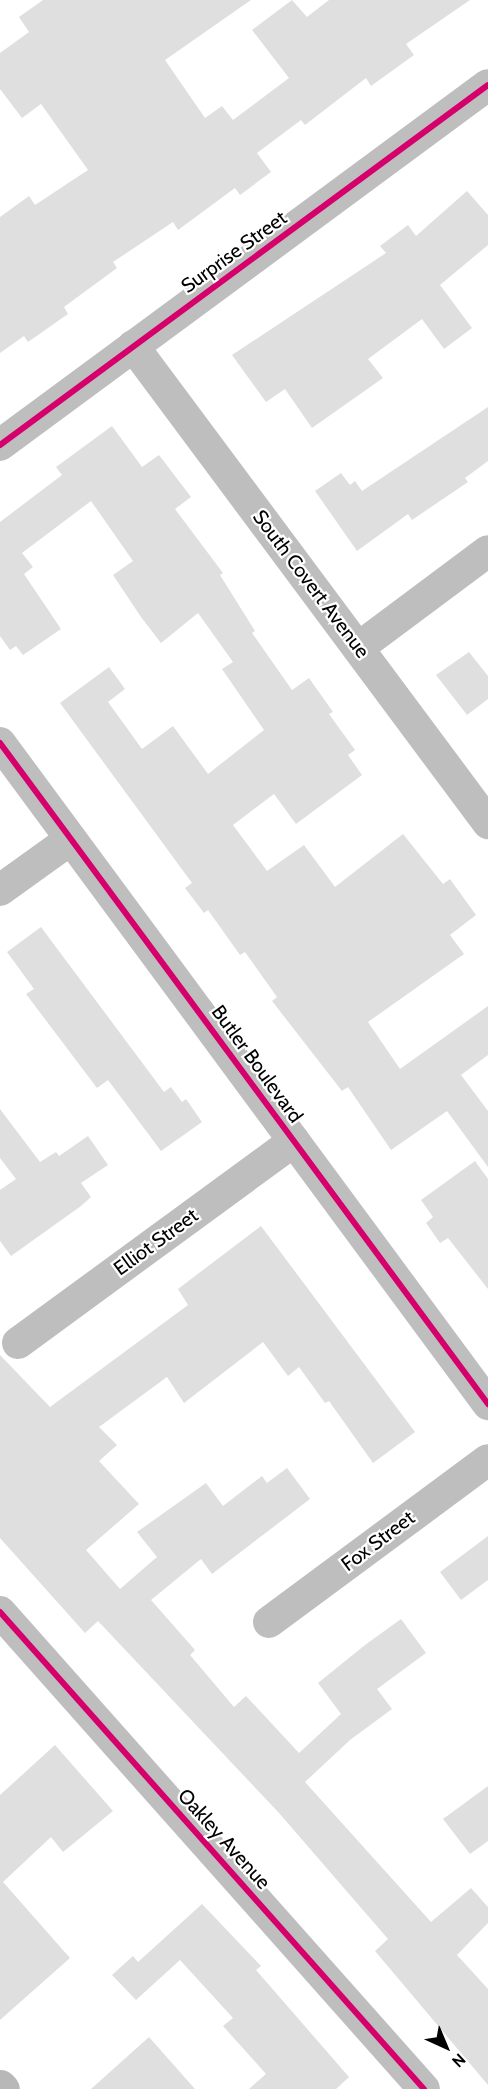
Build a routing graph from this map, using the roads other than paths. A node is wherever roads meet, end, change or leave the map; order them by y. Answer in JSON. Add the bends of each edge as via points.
{"nodes":[{"id":1,"x":488,"y":86,"type":"edge"},
{"id":2,"x":133,"y":346,"type":"junction"},
{"id":3,"x":0,"y":445,"type":"edge"},
{"id":4,"x":488,"y":551,"type":"edge"},
{"id":5,"x":358,"y":648,"type":"junction"},
{"id":6,"x":0,"y":743,"type":"edge"},
{"id":7,"x":488,"y":823,"type":"edge"},
{"id":8,"x":71,"y":839,"type":"junction"},
{"id":9,"x":0,"y":890,"type":"edge"},
{"id":10,"x":294,"y":1141,"type":"junction"},
{"id":11,"x":18,"y":1343,"type":"dead end"},
{"id":12,"x":488,"y":1404,"type":"edge"},
{"id":13,"x":488,"y":1460,"type":"edge"},
{"id":14,"x":0,"y":1612,"type":"edge"},
{"id":15,"x":269,"y":1622,"type":"dead end"},
{"id":16,"x":424,"y":2089,"type":"edge"}],
"edges":[{"from":1,"to":2,"type":"street","name":"Surprise Street"},
{"from":2,"to":3,"type":"street","name":"Surprise Street"},
{"from":2,"to":5,"type":"street","name":"South Covert Avenue"},
{"from":4,"to":5,"type":"street"},
{"from":5,"to":7,"type":"street","name":"South Covert Avenue"},
{"from":6,"to":8,"type":"street","name":"Butler Boulevard"},
{"from":8,"to":9,"type":"street"},
{"from":8,"to":10,"type":"street","name":"Butler Boulevard"},
{"from":10,"to":11,"type":"street","name":"Elliot Street"},
{"from":10,"to":12,"type":"street","name":"Butler Boulevard"},
{"from":13,"to":15,"type":"street","name":"Fox Street"},
{"from":14,"to":16,"type":"street","name":"Oakley Avenue"}]}
